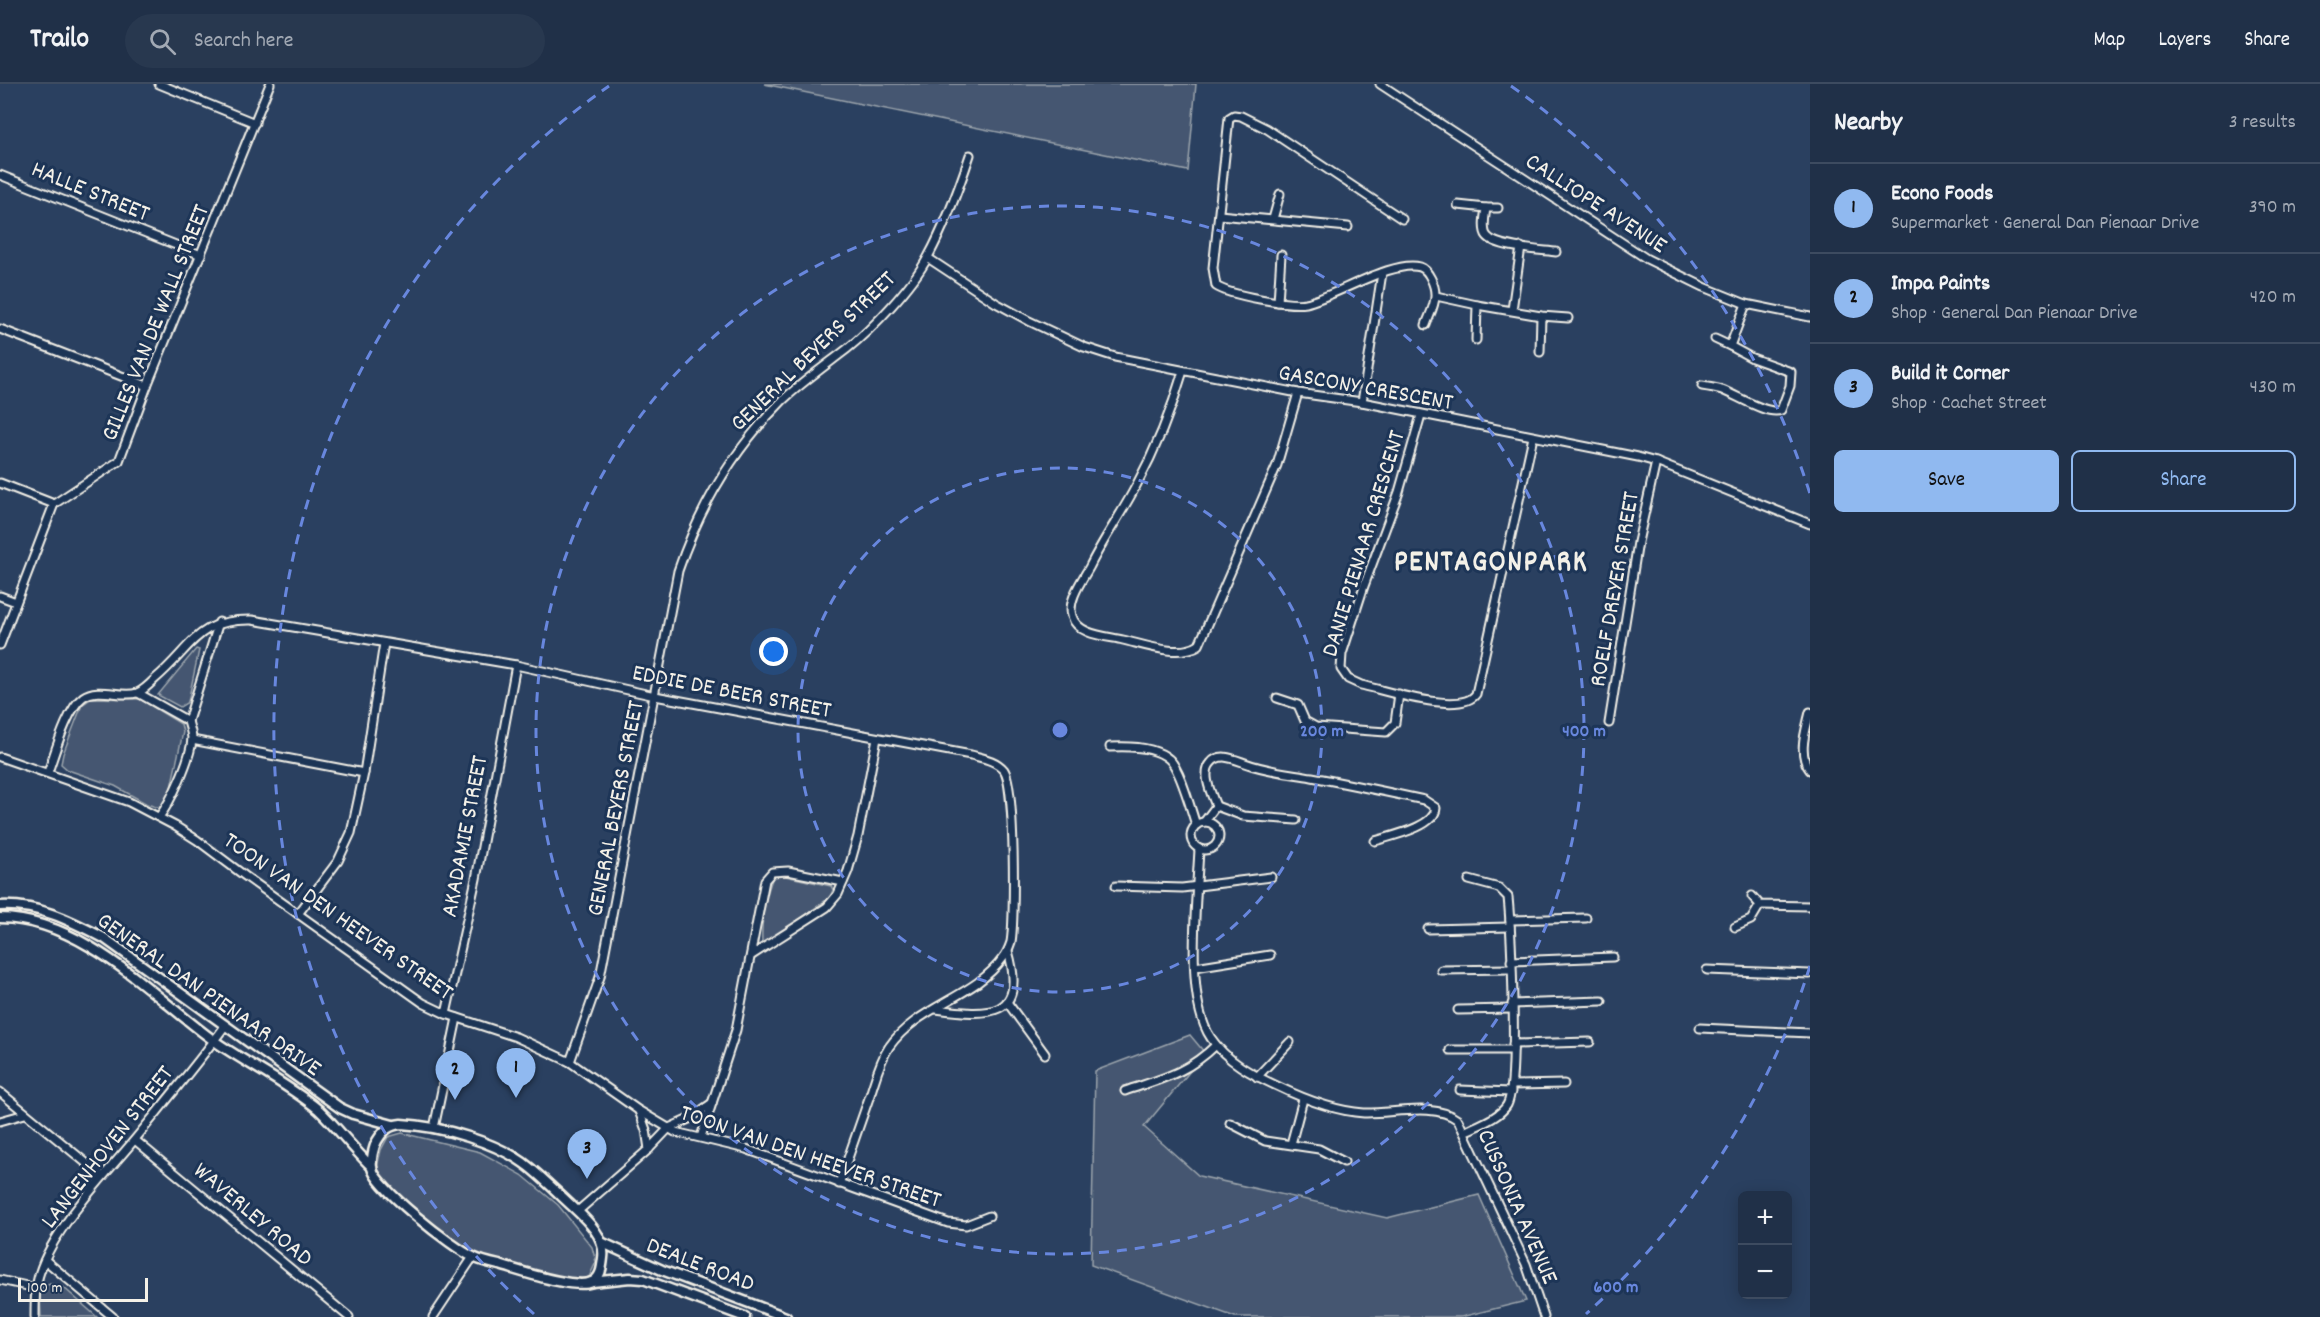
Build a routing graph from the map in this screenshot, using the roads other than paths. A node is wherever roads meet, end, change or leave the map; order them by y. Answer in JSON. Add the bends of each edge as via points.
{"nodes":[{"id":1,"x":159,"y":84,"type":"edge"},
{"id":2,"x":270,"y":84,"type":"edge"},
{"id":3,"x":1380,"y":84,"type":"edge"},
{"id":4,"x":255,"y":123,"type":"junction"},
{"id":5,"x":970,"y":155,"type":"dead end"},
{"id":6,"x":0,"y":175,"type":"edge"},
{"id":7,"x":1280,"y":194,"type":"dead end"},
{"id":8,"x":1458,"y":205,"type":"dead end"},
{"id":9,"x":1486,"y":208,"type":"junction"},
{"id":10,"x":1498,"y":208,"type":"dead end"},
{"id":11,"x":1219,"y":215,"type":"junction"},
{"id":12,"x":1273,"y":219,"type":"junction"},
{"id":13,"x":1402,"y":219,"type":"dead end"},
{"id":14,"x":1348,"y":226,"type":"dead end"},
{"id":15,"x":1521,"y":247,"type":"junction"},
{"id":16,"x":1556,"y":252,"type":"dead end"},
{"id":17,"x":201,"y":255,"type":"junction"},
{"id":18,"x":1281,"y":255,"type":"dead end"},
{"id":19,"x":928,"y":258,"type":"junction"},
{"id":20,"x":1382,"y":273,"type":"junction"},
{"id":21,"x":1436,"y":296,"type":"junction"},
{"id":22,"x":1278,"y":302,"type":"junction"},
{"id":23,"x":1746,"y":304,"type":"junction"},
{"id":24,"x":1477,"y":305,"type":"junction"},
{"id":25,"x":1512,"y":310,"type":"junction"},
{"id":26,"x":1541,"y":316,"type":"junction"},
{"id":27,"x":1810,"y":317,"type":"edge"},
{"id":28,"x":1568,"y":318,"type":"dead end"},
{"id":29,"x":1426,"y":325,"type":"dead end"},
{"id":30,"x":0,"y":330,"type":"edge"},
{"id":31,"x":1716,"y":339,"type":"dead end"},
{"id":32,"x":1476,"y":340,"type":"dead end"},
{"id":33,"x":1730,"y":346,"type":"junction"},
{"id":34,"x":1540,"y":352,"type":"dead end"},
{"id":35,"x":1183,"y":371,"type":"junction"},
{"id":36,"x":147,"y":386,"type":"junction"},
{"id":37,"x":1702,"y":386,"type":"dead end"},
{"id":38,"x":1298,"y":393,"type":"junction"},
{"id":39,"x":1362,"y":402,"type":"junction"},
{"id":40,"x":1421,"y":415,"type":"junction"},
{"id":41,"x":1533,"y":437,"type":"junction"},
{"id":42,"x":1656,"y":462,"type":"junction"},
{"id":43,"x":0,"y":483,"type":"edge"},
{"id":44,"x":54,"y":504,"type":"junction"},
{"id":45,"x":1810,"y":524,"type":"edge"},
{"id":46,"x":0,"y":596,"type":"edge"},
{"id":47,"x":16,"y":602,"type":"junction"},
{"id":48,"x":219,"y":622,"type":"junction"},
{"id":49,"x":384,"y":644,"type":"junction"},
{"id":50,"x":0,"y":645,"type":"edge"},
{"id":51,"x":516,"y":665,"type":"junction"},
{"id":52,"x":138,"y":693,"type":"junction"},
{"id":53,"x":1400,"y":694,"type":"junction"},
{"id":54,"x":655,"y":696,"type":"junction"},
{"id":55,"x":1276,"y":698,"type":"dead end"},
{"id":56,"x":1810,"y":712,"type":"edge"},
{"id":57,"x":188,"y":721,"type":"junction"},
{"id":58,"x":1609,"y":723,"type":"dead end"},
{"id":59,"x":878,"y":738,"type":"junction"},
{"id":60,"x":192,"y":740,"type":"junction"},
{"id":61,"x":1110,"y":747,"type":"dead end"},
{"id":62,"x":0,"y":757,"type":"edge"},
{"id":63,"x":1810,"y":770,"type":"edge"},
{"id":64,"x":48,"y":772,"type":"junction"},
{"id":65,"x":364,"y":773,"type":"junction"},
{"id":66,"x":1216,"y":806,"type":"junction"},
{"id":67,"x":159,"y":817,"type":"junction"},
{"id":68,"x":1296,"y":820,"type":"dead end"},
{"id":69,"x":1200,"y":824,"type":"junction"},
{"id":70,"x":1375,"y":841,"type":"dead end"},
{"id":71,"x":1199,"y":849,"type":"junction"},
{"id":72,"x":1271,"y":877,"type":"dead end"},
{"id":73,"x":1469,"y":880,"type":"dead end"},
{"id":74,"x":843,"y":882,"type":"junction"},
{"id":75,"x":1116,"y":886,"type":"dead end"},
{"id":76,"x":1197,"y":886,"type":"junction"},
{"id":77,"x":1752,"y":896,"type":"dead end"},
{"id":78,"x":1760,"y":905,"type":"junction"},
{"id":79,"x":0,"y":906,"type":"edge"},
{"id":80,"x":1810,"y":906,"type":"edge"},
{"id":81,"x":298,"y":914,"type":"junction"},
{"id":82,"x":0,"y":918,"type":"edge"},
{"id":83,"x":1586,"y":918,"type":"dead end"},
{"id":84,"x":1510,"y":924,"type":"junction"},
{"id":85,"x":1735,"y":927,"type":"dead end"},
{"id":86,"x":1428,"y":929,"type":"dead end"},
{"id":87,"x":104,"y":938,"type":"junction"},
{"id":88,"x":95,"y":951,"type":"junction"},
{"id":89,"x":1008,"y":951,"type":"junction"},
{"id":90,"x":752,"y":955,"type":"junction"},
{"id":91,"x":1270,"y":955,"type":"dead end"},
{"id":92,"x":1613,"y":957,"type":"dead end"},
{"id":93,"x":1511,"y":965,"type":"junction"},
{"id":94,"x":1195,"y":967,"type":"junction"},
{"id":95,"x":1441,"y":970,"type":"dead end"},
{"id":96,"x":1707,"y":970,"type":"dead end"},
{"id":97,"x":1810,"y":974,"type":"edge"},
{"id":98,"x":1602,"y":1001,"type":"dead end"},
{"id":99,"x":1007,"y":1002,"type":"junction"},
{"id":100,"x":1512,"y":1007,"type":"junction"},
{"id":101,"x":936,"y":1009,"type":"junction"},
{"id":102,"x":1458,"y":1010,"type":"dead end"},
{"id":103,"x":446,"y":1014,"type":"junction"},
{"id":104,"x":457,"y":1018,"type":"junction"},
{"id":105,"x":225,"y":1026,"type":"junction"},
{"id":106,"x":1700,"y":1028,"type":"dead end"},
{"id":107,"x":1810,"y":1033,"type":"edge"},
{"id":108,"x":214,"y":1040,"type":"junction"},
{"id":109,"x":1290,"y":1042,"type":"dead end"},
{"id":110,"x":1590,"y":1042,"type":"dead end"},
{"id":111,"x":1216,"y":1046,"type":"junction"},
{"id":112,"x":1513,"y":1047,"type":"junction"},
{"id":113,"x":1450,"y":1050,"type":"dead end"},
{"id":114,"x":1045,"y":1054,"type":"dead end"},
{"id":115,"x":570,"y":1062,"type":"junction"},
{"id":116,"x":1257,"y":1077,"type":"junction"},
{"id":117,"x":1564,"y":1084,"type":"dead end"},
{"id":118,"x":1512,"y":1088,"type":"junction"},
{"id":119,"x":1460,"y":1090,"type":"dead end"},
{"id":120,"x":1125,"y":1091,"type":"dead end"},
{"id":121,"x":0,"y":1092,"type":"edge"},
{"id":122,"x":1303,"y":1099,"type":"junction"},
{"id":123,"x":712,"y":1102,"type":"junction"},
{"id":124,"x":638,"y":1110,"type":"junction"},
{"id":125,"x":25,"y":1114,"type":"junction"},
{"id":126,"x":0,"y":1122,"type":"edge"},
{"id":127,"x":1230,"y":1123,"type":"dead end"},
{"id":128,"x":393,"y":1125,"type":"junction"},
{"id":129,"x":434,"y":1128,"type":"junction"},
{"id":130,"x":669,"y":1128,"type":"junction"},
{"id":131,"x":1464,"y":1132,"type":"junction"},
{"id":132,"x":701,"y":1137,"type":"junction"},
{"id":133,"x":135,"y":1140,"type":"junction"},
{"id":134,"x":1291,"y":1144,"type":"junction"},
{"id":135,"x":649,"y":1149,"type":"junction"},
{"id":136,"x":514,"y":1158,"type":"joint"},
{"id":137,"x":1344,"y":1162,"type":"dead end"},
{"id":138,"x":372,"y":1167,"type":"junction"},
{"id":139,"x":102,"y":1176,"type":"junction"},
{"id":140,"x":839,"y":1184,"type":"junction"},
{"id":141,"x":578,"y":1211,"type":"junction"},
{"id":142,"x":989,"y":1215,"type":"dead end"},
{"id":143,"x":603,"y":1243,"type":"junction"},
{"id":144,"x":473,"y":1257,"type":"junction"},
{"id":145,"x":45,"y":1260,"type":"junction"},
{"id":146,"x":0,"y":1281,"type":"edge"},
{"id":147,"x":592,"y":1282,"type":"junction"},
{"id":148,"x":36,"y":1288,"type":"junction"},
{"id":149,"x":35,"y":1317,"type":"edge"},
{"id":150,"x":113,"y":1317,"type":"edge"},
{"id":151,"x":349,"y":1317,"type":"edge"},
{"id":152,"x":433,"y":1317,"type":"edge"},
{"id":153,"x":745,"y":1317,"type":"edge"},
{"id":154,"x":786,"y":1317,"type":"edge"},
{"id":155,"x":1544,"y":1317,"type":"edge"}],
"edges":[{"from":1,"to":4,"type":"street"},
{"from":2,"to":4,"type":"street","name":"GILLES VAN DE WALL STREET"},
{"from":3,"to":23,"type":"street","name":"CALLIOPE AVENUE","via":[[1647,260]]},
{"from":4,"to":17,"type":"street","name":"GILLES VAN DE WALL STREET"},
{"from":5,"to":19,"type":"street","name":"GENERAL BEYERS STREET"},
{"from":6,"to":17,"type":"street","name":"HALLE STREET"},
{"from":7,"to":12,"type":"street"},
{"from":8,"to":9,"type":"street"},
{"from":9,"to":10,"type":"street"},
{"from":9,"to":15,"type":"street","via":[[1488,238]]},
{"from":11,"to":12,"type":"street"},
{"from":11,"to":13,"type":"street","via":[[1228,122],[1234,115],[1267,129]]},
{"from":11,"to":22,"type":"street","via":[[1213,268],[1216,286]]},
{"from":12,"to":14,"type":"street"},
{"from":15,"to":16,"type":"street"},
{"from":15,"to":25,"type":"street"},
{"from":17,"to":36,"type":"street","name":"GILLES VAN DE WALL STREET"},
{"from":18,"to":22,"type":"street"},
{"from":19,"to":35,"type":"street","name":"GASCONY CRESCENT","via":[[996,303],[1057,335],[1115,357]]},
{"from":19,"to":54,"type":"street","name":"GENERAL BEYERS STREET","via":[[877,320],[784,399],[725,470],[693,530],[678,571]]},
{"from":20,"to":21,"type":"street","via":[[1420,267],[1430,277]]},
{"from":20,"to":22,"type":"street","via":[[1308,302]]},
{"from":20,"to":39,"type":"street"},
{"from":21,"to":24,"type":"street"},
{"from":21,"to":29,"type":"street"},
{"from":23,"to":27,"type":"street","name":"CALLIOPE AVENUE"},
{"from":23,"to":33,"type":"street"},
{"from":24,"to":25,"type":"street"},
{"from":24,"to":32,"type":"street"},
{"from":25,"to":26,"type":"street"},
{"from":26,"to":28,"type":"street"},
{"from":26,"to":34,"type":"street"},
{"from":30,"to":36,"type":"street"},
{"from":31,"to":33,"type":"street"},
{"from":33,"to":37,"type":"street","via":[[1791,372],[1781,410],[1772,411]]},
{"from":35,"to":38,"type":"street","name":"GASCONY CRESCENT"},
{"from":35,"to":38,"type":"street","via":[[1165,428],[1072,602],[1075,623],[1090,633],[1178,651],[1199,645],[1277,465]]},
{"from":36,"to":44,"type":"street","name":"GILLES VAN DE WALL STREET","via":[[119,461]]},
{"from":38,"to":39,"type":"street","name":"GASCONY CRESCENT"},
{"from":39,"to":40,"type":"street","name":"GASCONY CRESCENT"},
{"from":40,"to":41,"type":"street","name":"GASCONY CRESCENT"},
{"from":40,"to":53,"type":"street","name":"DANIE PIENAAR CRESCENT","via":[[1341,663],[1348,679]]},
{"from":41,"to":42,"type":"street","name":"GASCONY CRESCENT"},
{"from":41,"to":53,"type":"street","name":"DANIE PIENAAR CRESCENT","via":[[1476,694],[1467,702],[1443,703]]},
{"from":42,"to":45,"type":"street","name":"GASCONY CRESCENT"},
{"from":42,"to":58,"type":"street","name":"ROELF DREYER STREET","via":[[1638,542]]},
{"from":43,"to":44,"type":"street"},
{"from":44,"to":47,"type":"street"},
{"from":46,"to":47,"type":"street"},
{"from":47,"to":50,"type":"street"},
{"from":48,"to":49,"type":"street","name":"EDDIE DE BEER STREET","via":[[252,620]]},
{"from":48,"to":52,"type":"street","name":"EDDIE DE BEER STREET","via":[[192,640],[165,671]]},
{"from":48,"to":57,"type":"street"},
{"from":49,"to":51,"type":"street","name":"EDDIE DE BEER STREET"},
{"from":49,"to":65,"type":"street"},
{"from":51,"to":54,"type":"street","name":"EDDIE DE BEER STREET"},
{"from":51,"to":103,"type":"street","name":"AKADAMIE STREET"},
{"from":52,"to":57,"type":"street"},
{"from":52,"to":64,"type":"street","via":[[91,693],[82,698],[69,718]]},
{"from":53,"to":55,"type":"street","via":[[1395,723],[1386,732],[1316,727],[1305,722],[1298,705]]},
{"from":54,"to":59,"type":"street","name":"EDDIE DE BEER STREET"},
{"from":54,"to":115,"type":"street","name":"GENERAL BEYERS STREET","via":[[600,977]]},
{"from":56,"to":63,"type":"street","via":[[1803,749]]},
{"from":57,"to":60,"type":"street"},
{"from":59,"to":74,"type":"street","via":[[858,836]]},
{"from":59,"to":89,"type":"street","name":"EDDIE DE BEER STREET","via":[[971,755],[994,762],[1003,770],[1010,787],[1011,810],[1012,933]]},
{"from":60,"to":65,"type":"street"},
{"from":60,"to":67,"type":"street","via":[[175,792]]},
{"from":61,"to":69,"type":"street","via":[[1130,746],[1170,759]]},
{"from":62,"to":64,"type":"street","name":"TOON VAN DEN HEEVER STREET"},
{"from":64,"to":67,"type":"street","name":"TOON VAN DEN HEEVER STREET"},
{"from":65,"to":81,"type":"street","via":[[344,850]]},
{"from":66,"to":68,"type":"street","via":[[1243,816]]},
{"from":66,"to":69,"type":"street"},
{"from":66,"to":70,"type":"street","via":[[1207,770],[1217,758],[1227,757],[1281,772],[1424,800],[1436,808],[1427,823]]},
{"from":67,"to":81,"type":"street","name":"TOON VAN DEN HEEVER STREET"},
{"from":69,"to":71,"type":"street","via":[[1191,835]]},
{"from":69,"to":71,"type":"street","via":[[1215,826],[1219,836],[1210,849]]},
{"from":71,"to":76,"type":"street"},
{"from":72,"to":76,"type":"street"},
{"from":73,"to":84,"type":"street","via":[[1505,892]]},
{"from":74,"to":90,"type":"street","via":[[827,907]]},
{"from":74,"to":90,"type":"street","via":[[788,871],[768,875],[761,894]]},
{"from":75,"to":76,"type":"street"},
{"from":76,"to":94,"type":"street"},
{"from":77,"to":78,"type":"street"},
{"from":78,"to":80,"type":"street"},
{"from":78,"to":85,"type":"street","via":[[1751,920]]},
{"from":79,"to":87,"type":"street","name":"GENERAL DAN PIENAAR DRIVE","via":[[31,907],[65,917]]},
{"from":81,"to":103,"type":"street","name":"TOON VAN DEN HEEVER STREET","via":[[423,1003]]},
{"from":82,"to":88,"type":"street","name":"GENERAL DAN PIENAAR DRIVE","via":[[42,924]]},
{"from":83,"to":84,"type":"street"},
{"from":84,"to":86,"type":"street"},
{"from":84,"to":93,"type":"street"},
{"from":87,"to":88,"type":"street"},
{"from":87,"to":105,"type":"street","name":"GENERAL DAN PIENAAR DRIVE"},
{"from":88,"to":108,"type":"street","name":"GENERAL DAN PIENAAR DRIVE"},
{"from":89,"to":99,"type":"street","via":[[1015,985]]},
{"from":89,"to":101,"type":"street","via":[[979,983]]},
{"from":90,"to":123,"type":"street","via":[[736,1030]]},
{"from":91,"to":94,"type":"street"},
{"from":92,"to":93,"type":"street"},
{"from":93,"to":95,"type":"street"},
{"from":93,"to":100,"type":"street"},
{"from":94,"to":111,"type":"street","via":[[1202,1024]]},
{"from":96,"to":97,"type":"street"},
{"from":98,"to":100,"type":"street"},
{"from":99,"to":101,"type":"street","via":[[980,1013]]},
{"from":99,"to":114,"type":"street"},
{"from":100,"to":102,"type":"street"},
{"from":100,"to":112,"type":"street"},
{"from":101,"to":140,"type":"street","via":[[901,1033],[885,1053]]},
{"from":103,"to":104,"type":"street","name":"TOON VAN DEN HEEVER STREET"},
{"from":104,"to":115,"type":"street","name":"TOON VAN DEN HEEVER STREET","via":[[516,1037]]},
{"from":104,"to":129,"type":"street"},
{"from":105,"to":108,"type":"street","name":"LANGENHOVEN STREET"},
{"from":105,"to":128,"type":"street","name":"GENERAL DAN PIENAAR DRIVE","via":[[340,1108]]},
{"from":106,"to":107,"type":"street"},
{"from":108,"to":133,"type":"street","name":"LANGENHOVEN STREET"},
{"from":108,"to":138,"type":"street","name":"GENERAL DAN PIENAAR DRIVE","via":[[317,1109]]},
{"from":109,"to":116,"type":"street"},
{"from":110,"to":112,"type":"street"},
{"from":111,"to":116,"type":"street"},
{"from":111,"to":120,"type":"street","via":[[1188,1068]]},
{"from":112,"to":113,"type":"street"},
{"from":112,"to":118,"type":"street"},
{"from":115,"to":124,"type":"street","name":"TOON VAN DEN HEEVER STREET"},
{"from":116,"to":122,"type":"street"},
{"from":117,"to":118,"type":"street"},
{"from":118,"to":119,"type":"street"},
{"from":118,"to":131,"type":"street","via":[[1503,1110]]},
{"from":121,"to":125,"type":"street"},
{"from":122,"to":131,"type":"street","name":"CUSSONIA AVENUE","via":[[1361,1113],[1435,1110],[1458,1120]]},
{"from":122,"to":134,"type":"street"},
{"from":123,"to":130,"type":"street"},
{"from":123,"to":132,"type":"street"},
{"from":124,"to":130,"type":"street","name":"TOON VAN DEN HEEVER STREET"},
{"from":124,"to":135,"type":"street"},
{"from":125,"to":126,"type":"street"},
{"from":125,"to":139,"type":"street"},
{"from":127,"to":134,"type":"street","via":[[1264,1141]]},
{"from":128,"to":129,"type":"street","name":"GENERAL DAN PIENAAR DRIVE"},
{"from":128,"to":138,"type":"street","via":[[374,1146]]},
{"from":129,"to":136,"type":"street","name":"GENERAL DAN PIENAAR DRIVE","via":[[477,1140]]},
{"from":130,"to":132,"type":"street","name":"TOON VAN DEN HEEVER STREET"},
{"from":130,"to":135,"type":"street"},
{"from":131,"to":155,"type":"street","name":"CUSSONIA AVENUE","via":[[1526,1264]]},
{"from":132,"to":140,"type":"street","name":"TOON VAN DEN HEEVER STREET","via":[[746,1149]]},
{"from":133,"to":139,"type":"street","name":"LANGENHOVEN STREET"},
{"from":133,"to":151,"type":"street","name":"WAVERLEY ROAD"},
{"from":134,"to":137,"type":"street","via":[[1319,1149]]},
{"from":135,"to":141,"type":"street"},
{"from":136,"to":141,"type":"street","name":"DEALE ROAD"},
{"from":138,"to":144,"type":"street","name":"GENERAL DAN PIENAAR DRIVE","via":[[379,1180],[419,1219]]},
{"from":139,"to":145,"type":"street","name":"LANGENHOVEN STREET","via":[[59,1234]]},
{"from":140,"to":142,"type":"street","name":"TOON VAN DEN HEEVER STREET","via":[[948,1223],[966,1224]]},
{"from":141,"to":143,"type":"street","name":"DEALE ROAD"},
{"from":143,"to":147,"type":"street","via":[[600,1275]]},
{"from":143,"to":154,"type":"street","name":"DEALE ROAD"},
{"from":144,"to":147,"type":"street","name":"DEALE ROAD","via":[[561,1281]]},
{"from":144,"to":152,"type":"street"},
{"from":145,"to":148,"type":"street","name":"LANGENHOVEN STREET"},
{"from":145,"to":150,"type":"street"},
{"from":146,"to":148,"type":"street"},
{"from":147,"to":153,"type":"street","name":"DEALE ROAD","via":[[643,1279]]},
{"from":148,"to":149,"type":"street","name":"LANGENHOVEN STREET"}]}
